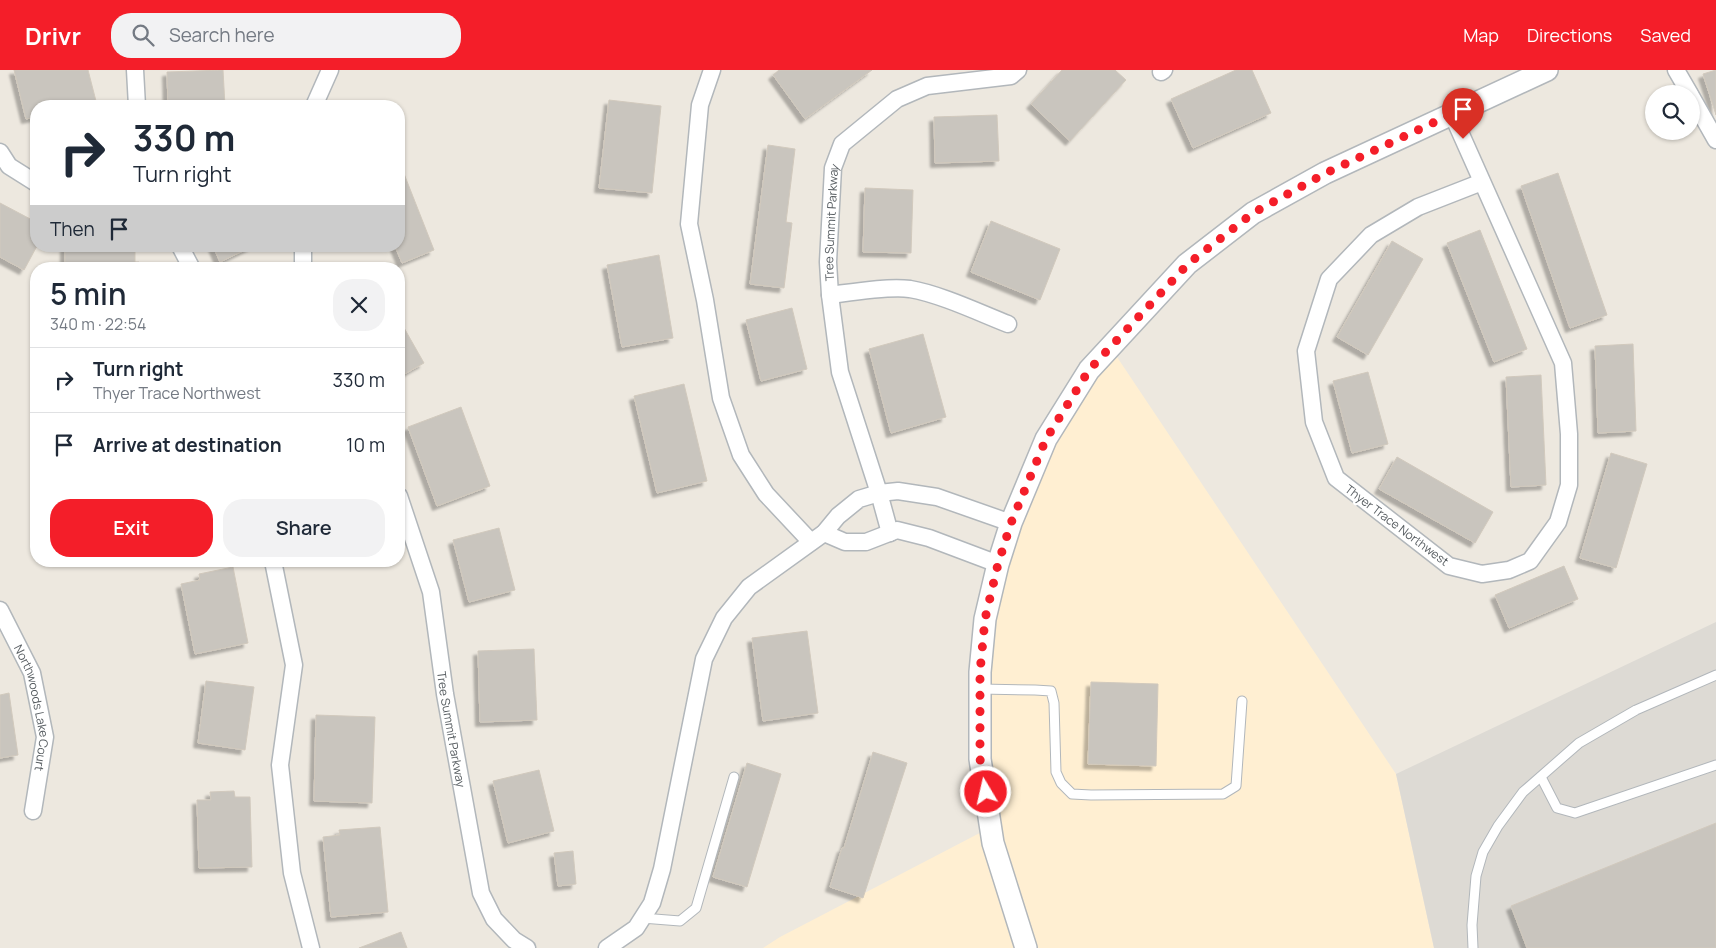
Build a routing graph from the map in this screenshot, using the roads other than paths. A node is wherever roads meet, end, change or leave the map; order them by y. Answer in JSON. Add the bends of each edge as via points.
{"nodes":[{"id":1,"x":135,"y":70,"type":"edge"},
{"id":2,"x":330,"y":70,"type":"edge"},
{"id":3,"x":712,"y":70,"type":"edge"},
{"id":4,"x":1018,"y":70,"type":"edge"},
{"id":5,"x":1547,"y":70,"type":"edge"},
{"id":6,"x":1676,"y":70,"type":"edge"},
{"id":7,"x":1684,"y":85,"type":"edge"},
{"id":8,"x":137,"y":100,"type":"edge"},
{"id":9,"x":317,"y":100,"type":"edge"},
{"id":10,"x":1700,"y":112,"type":"edge"},
{"id":11,"x":1452,"y":114,"type":"junction"},
{"id":12,"x":1716,"y":140,"type":"edge"},
{"id":13,"x":0,"y":152,"type":"edge"},
{"id":14,"x":30,"y":179,"type":"edge"},
{"id":15,"x":1482,"y":182,"type":"junction"},
{"id":16,"x":830,"y":295,"type":"junction"},
{"id":17,"x":1008,"y":324,"type":"dead end"},
{"id":18,"x":879,"y":493,"type":"junction"},
{"id":19,"x":405,"y":514,"type":"edge"},
{"id":20,"x":1011,"y":523,"type":"junction"},
{"id":21,"x":890,"y":533,"type":"junction"},
{"id":22,"x":818,"y":538,"type":"junction"},
{"id":23,"x":998,"y":564,"type":"junction"},
{"id":24,"x":274,"y":567,"type":"edge"},
{"id":25,"x":0,"y":610,"type":"edge"},
{"id":26,"x":1716,"y":675,"type":"edge"},
{"id":27,"x":980,"y":690,"type":"junction"},
{"id":28,"x":1242,"y":701,"type":"dead end"},
{"id":29,"x":1716,"y":765,"type":"edge"},
{"id":30,"x":1541,"y":777,"type":"junction"},
{"id":31,"x":734,"y":778,"type":"dead end"},
{"id":32,"x":33,"y":810,"type":"dead end"},
{"id":33,"x":642,"y":918,"type":"junction"},
{"id":34,"x":311,"y":948,"type":"edge"},
{"id":35,"x":527,"y":948,"type":"edge"},
{"id":36,"x":607,"y":948,"type":"edge"},
{"id":37,"x":1026,"y":948,"type":"edge"},
{"id":38,"x":1473,"y":948,"type":"edge"}],
"edges":[{"from":1,"to":8,"type":"street"},
{"from":2,"to":9,"type":"street"},
{"from":3,"to":22,"type":"street","via":[[700,105],[689,224],[721,398],[741,455],[766,494]]},
{"from":4,"to":16,"type":"street","name":"Tree Summit Parkway","via":[[1012,76],[927,86],[897,99],[842,144],[833,168],[828,262]]},
{"from":5,"to":11,"type":"street"},
{"from":6,"to":7,"type":"street"},
{"from":10,"to":12,"type":"street"},
{"from":11,"to":15,"type":"street","name":"Thyer Trace Northwest"},
{"from":11,"to":20,"type":"street","via":[[1326,173],[1253,213],[1188,264],[1089,370],[1046,439]]},
{"from":13,"to":14,"type":"street","via":[[9,166]]},
{"from":15,"to":15,"type":"street","name":"Thyer Trace Northwest","via":[[1563,363],[1570,434],[1569,485],[1558,522],[1530,560],[1508,570],[1482,574],[1449,566],[1336,478],[1314,422],[1306,351],[1329,279],[1372,235],[1418,207]]},
{"from":16,"to":17,"type":"street","via":[[910,289]]},
{"from":16,"to":18,"type":"street","name":"Tree Summit Parkway","via":[[840,372]]},
{"from":18,"to":20,"type":"street","via":[[898,491],[937,497]]},
{"from":18,"to":21,"type":"street","name":"Tree Summit Parkway"},
{"from":18,"to":22,"type":"street","via":[[859,499]]},
{"from":19,"to":35,"type":"street","name":"Tree Summit Parkway","via":[[431,592],[481,893],[494,919],[514,940]]},
{"from":20,"to":23,"type":"street"},
{"from":21,"to":22,"type":"street","via":[[866,542]]},
{"from":21,"to":23,"type":"street","via":[[897,530],[928,538]]},
{"from":22,"to":33,"type":"street","via":[[749,587],[724,618],[704,659],[662,870],[652,903]]},
{"from":23,"to":27,"type":"street","via":[[985,619]]},
{"from":24,"to":34,"type":"street","via":[[294,665],[280,765],[292,873]]},
{"from":25,"to":32,"type":"street","name":"Northwoods Lake Court","via":[[32,673],[45,737]]},
{"from":26,"to":30,"type":"lane","via":[[1636,710],[1587,738]]},
{"from":27,"to":28,"type":"lane","via":[[1051,691],[1056,772],[1072,794],[1223,794],[1236,786]]},
{"from":27,"to":37,"type":"street","via":[[980,759],[993,843]]},
{"from":29,"to":30,"type":"lane","via":[[1575,813],[1557,808]]},
{"from":30,"to":38,"type":"lane","via":[[1518,799],[1483,852],[1476,876]]},
{"from":31,"to":33,"type":"lane","via":[[696,908],[680,921]]},
{"from":33,"to":36,"type":"street","via":[[636,928]]}]}
